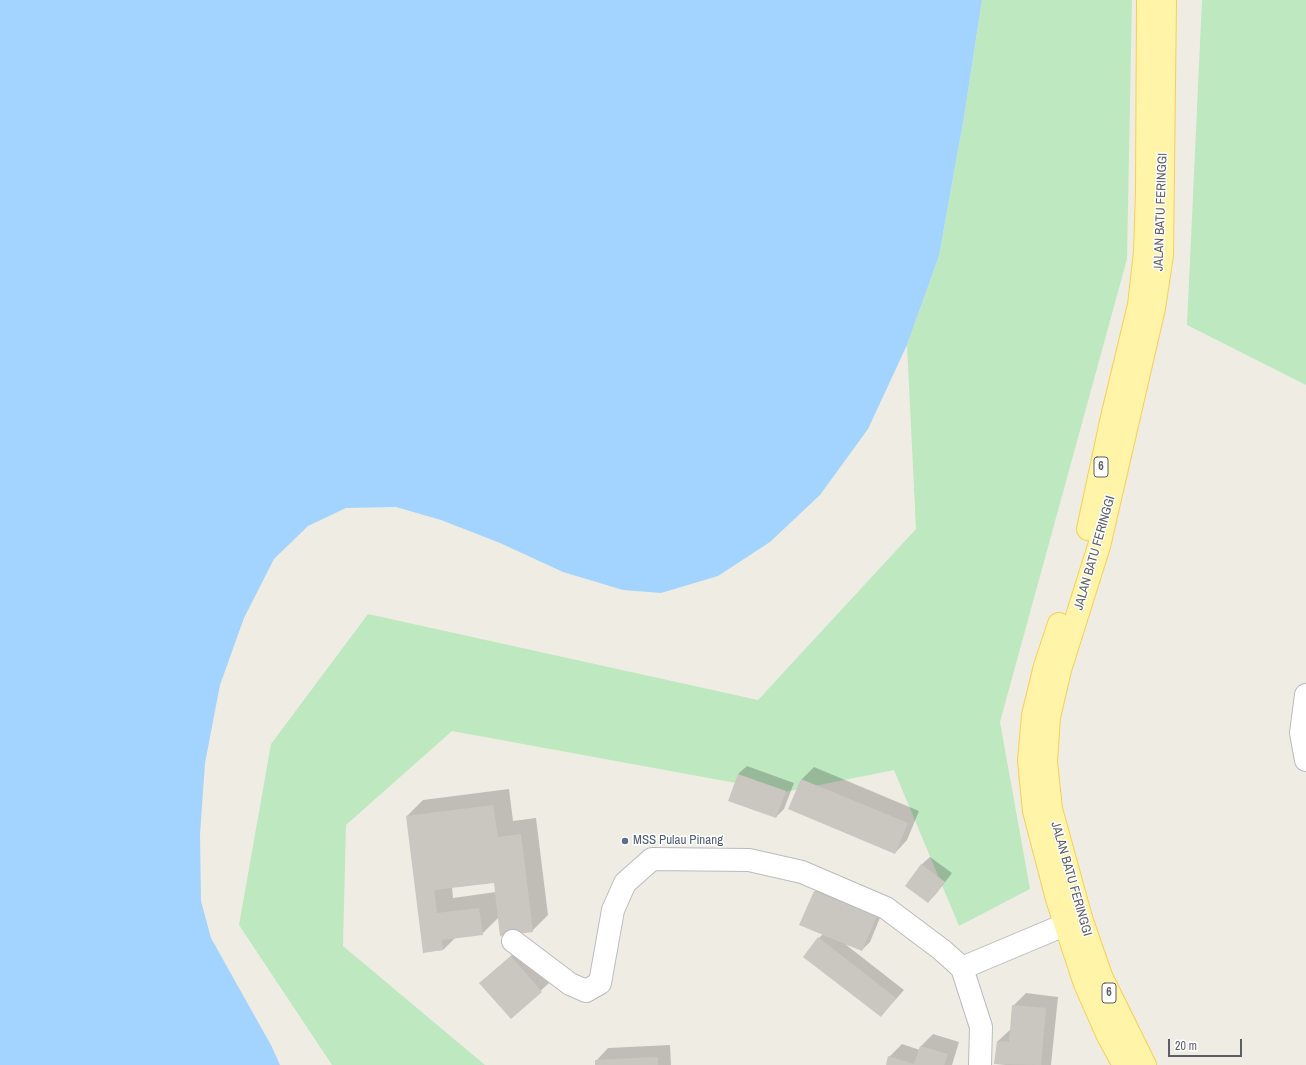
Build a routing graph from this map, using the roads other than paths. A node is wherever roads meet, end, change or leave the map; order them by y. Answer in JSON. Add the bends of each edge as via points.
{"nodes":[{"id":1,"x":1148,"y":0,"type":"edge"},
{"id":2,"x":1165,"y":0,"type":"edge"},
{"id":3,"x":1306,"y":695,"type":"edge"},
{"id":4,"x":1306,"y":760,"type":"edge"},
{"id":5,"x":1073,"y":921,"type":"junction"},
{"id":6,"x":513,"y":941,"type":"dead end"},
{"id":7,"x":962,"y":968,"type":"junction"},
{"id":8,"x":980,"y":1065,"type":"edge"},
{"id":9,"x":1124,"y":1065,"type":"edge"},
{"id":10,"x":1145,"y":1065,"type":"edge"}],
"edges":[{"from":1,"to":5,"type":"main road","name":"JALAN BATU FERINGGI","number":"6","via":[[1147,191],[1145,252],[1139,305],[1085,544],[1045,666],[1033,715],[1029,761],[1034,811],[1057,900]]},
{"from":2,"to":5,"type":"main road","name":"JALAN BATU FERINGGI","number":"6","via":[[1162,255],[1154,308],[1099,546],[1060,670],[1049,717],[1046,762],[1051,809]]},
{"from":3,"to":4,"type":"street","via":[[1301,733]]},
{"from":5,"to":7,"type":"street"},
{"from":5,"to":9,"type":"main road","name":"JALAN BATU FERINGGI","number":"6","via":[[1085,984]]},
{"from":5,"to":10,"type":"main road","name":"JALAN BATU FERINGGI","number":"6"},
{"from":6,"to":7,"type":"street","via":[[570,984],[586,991],[600,983],[613,910],[624,883],[652,859],[749,860],[802,872],[886,908]]},
{"from":7,"to":8,"type":"street","via":[[981,1027]]}]}
